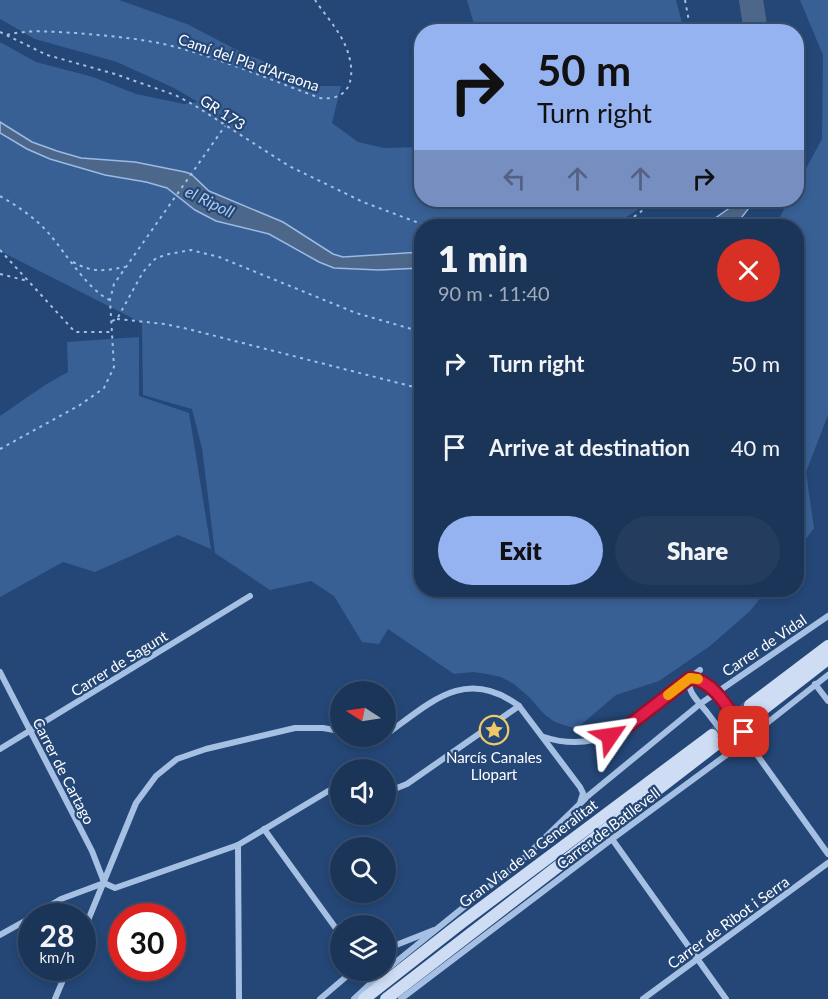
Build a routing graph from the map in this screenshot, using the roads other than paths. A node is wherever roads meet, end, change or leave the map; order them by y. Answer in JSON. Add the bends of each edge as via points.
{"nodes":[{"id":1,"x":250,"y":596,"type":"dead end"},
{"id":2,"x":828,"y":616,"type":"edge"},
{"id":3,"x":828,"y":646,"type":"edge"},
{"id":4,"x":828,"y":659,"type":"edge"},
{"id":5,"x":700,"y":670,"type":"dead end"},
{"id":6,"x":0,"y":672,"type":"edge"},
{"id":7,"x":828,"y":675,"type":"edge"},
{"id":8,"x":690,"y":678,"type":"junction"},
{"id":9,"x":815,"y":684,"type":"junction"},
{"id":10,"x":715,"y":693,"type":"junction"},
{"id":11,"x":828,"y":701,"type":"edge"},
{"id":12,"x":700,"y":704,"type":"junction"},
{"id":13,"x":519,"y":705,"type":"junction"},
{"id":14,"x":396,"y":727,"type":"edge"},
{"id":15,"x":330,"y":729,"type":"edge"},
{"id":16,"x":30,"y":731,"type":"junction"},
{"id":17,"x":746,"y":735,"type":"junction"},
{"id":18,"x":543,"y":737,"type":"junction"},
{"id":19,"x":720,"y":740,"type":"junction"},
{"id":20,"x":0,"y":749,"type":"edge"},
{"id":21,"x":729,"y":753,"type":"junction"},
{"id":22,"x":396,"y":788,"type":"edge"},
{"id":23,"x":330,"y":790,"type":"edge"},
{"id":24,"x":578,"y":806,"type":"junction"},
{"id":25,"x":264,"y":829,"type":"junction"},
{"id":26,"x":612,"y":839,"type":"junction"},
{"id":27,"x":238,"y":844,"type":"junction"},
{"id":28,"x":828,"y":854,"type":"edge"},
{"id":29,"x":828,"y":863,"type":"edge"},
{"id":30,"x":104,"y":883,"type":"junction"},
{"id":31,"x":55,"y":903,"type":"edge"},
{"id":32,"x":96,"y":903,"type":"edge"},
{"id":33,"x":330,"y":920,"type":"edge"},
{"id":34,"x":18,"y":925,"type":"edge"},
{"id":35,"x":440,"y":927,"type":"junction"},
{"id":36,"x":0,"y":935,"type":"edge"},
{"id":37,"x":396,"y":946,"type":"edge"},
{"id":38,"x":697,"y":959,"type":"junction"},
{"id":39,"x":396,"y":961,"type":"edge"},
{"id":40,"x":62,"y":981,"type":"edge"},
{"id":41,"x":341,"y":981,"type":"edge"},
{"id":42,"x":373,"y":981,"type":"edge"},
{"id":43,"x":54,"y":999,"type":"edge"},
{"id":44,"x":239,"y":999,"type":"edge"},
{"id":45,"x":320,"y":999,"type":"edge"},
{"id":46,"x":354,"y":999,"type":"edge"},
{"id":47,"x":364,"y":999,"type":"edge"},
{"id":48,"x":386,"y":999,"type":"edge"},
{"id":49,"x":401,"y":999,"type":"edge"},
{"id":50,"x":643,"y":999,"type":"edge"},
{"id":51,"x":726,"y":999,"type":"edge"}],
"edges":[{"from":1,"to":16,"type":"street","name":"Carrer de Sagunt"},
{"from":2,"to":10,"type":"street","name":"Carrer de Vidal"},
{"from":3,"to":4,"type":"street","via":[[754,709]]},
{"from":5,"to":8,"type":"street"},
{"from":6,"to":16,"type":"street","name":"Carrer de Cartago"},
{"from":7,"to":9,"type":"street","name":"Carrer de Batllevell"},
{"from":8,"to":10,"type":"street","via":[[704,682]]},
{"from":8,"to":12,"type":"street","via":[[690,690]]},
{"from":8,"to":18,"type":"street","via":[[610,736],[574,742]]},
{"from":9,"to":11,"type":"street"},
{"from":9,"to":17,"type":"street","name":"Carrer de Batllevell"},
{"from":10,"to":12,"type":"street","name":"Carrer de Vidal"},
{"from":10,"to":17,"type":"street","bridge":true},
{"from":12,"to":19,"type":"street","bridge":true},
{"from":12,"to":24,"type":"street","name":"Carrer de Vidal"},
{"from":13,"to":14,"type":"street","via":[[506,696],[480,688],[451,691]]},
{"from":13,"to":18,"type":"street"},
{"from":13,"to":22,"type":"street"},
{"from":15,"to":30,"type":"street","via":[[295,728],[177,759],[156,776],[136,803]]},
{"from":16,"to":20,"type":"street","name":"Carrer de Sagunt"},
{"from":16,"to":30,"type":"street","name":"Carrer de Cartago","via":[[92,851]]},
{"from":17,"to":21,"type":"street","name":"Carrer de Batllevell"},
{"from":17,"to":28,"type":"street"},
{"from":18,"to":24,"type":"street","via":[[582,790]]},
{"from":19,"to":21,"type":"street","via":[[731,746]]},
{"from":19,"to":47,"type":"street","name":"Gran Via de la Generalitat","via":[[461,923]]},
{"from":19,"to":48,"type":"street","name":"Gran Via de la Generalitat"},
{"from":21,"to":26,"type":"street","name":"Carrer de Batllevell"},
{"from":23,"to":25,"type":"street"},
{"from":24,"to":35,"type":"street","name":"Carrer de Vidal","via":[[523,859]]},
{"from":25,"to":27,"type":"street"},
{"from":25,"to":33,"type":"street"},
{"from":26,"to":38,"type":"street"},
{"from":26,"to":49,"type":"street","name":"Carrer de Batllevell"},
{"from":27,"to":30,"type":"street","via":[[115,888]]},
{"from":27,"to":44,"type":"street"},
{"from":29,"to":38,"type":"street","name":"Carrer de Ribot i Serra"},
{"from":30,"to":31,"type":"street"},
{"from":30,"to":32,"type":"street"},
{"from":34,"to":36,"type":"street"},
{"from":35,"to":37,"type":"street"},
{"from":35,"to":39,"type":"street","name":"Carrer de Vidal"},
{"from":38,"to":50,"type":"street","name":"Carrer de Ribot i Serra"},
{"from":38,"to":51,"type":"street"},
{"from":40,"to":43,"type":"street"},
{"from":41,"to":45,"type":"street"},
{"from":42,"to":46,"type":"street","name":"Carrer de Vidal"}]}
